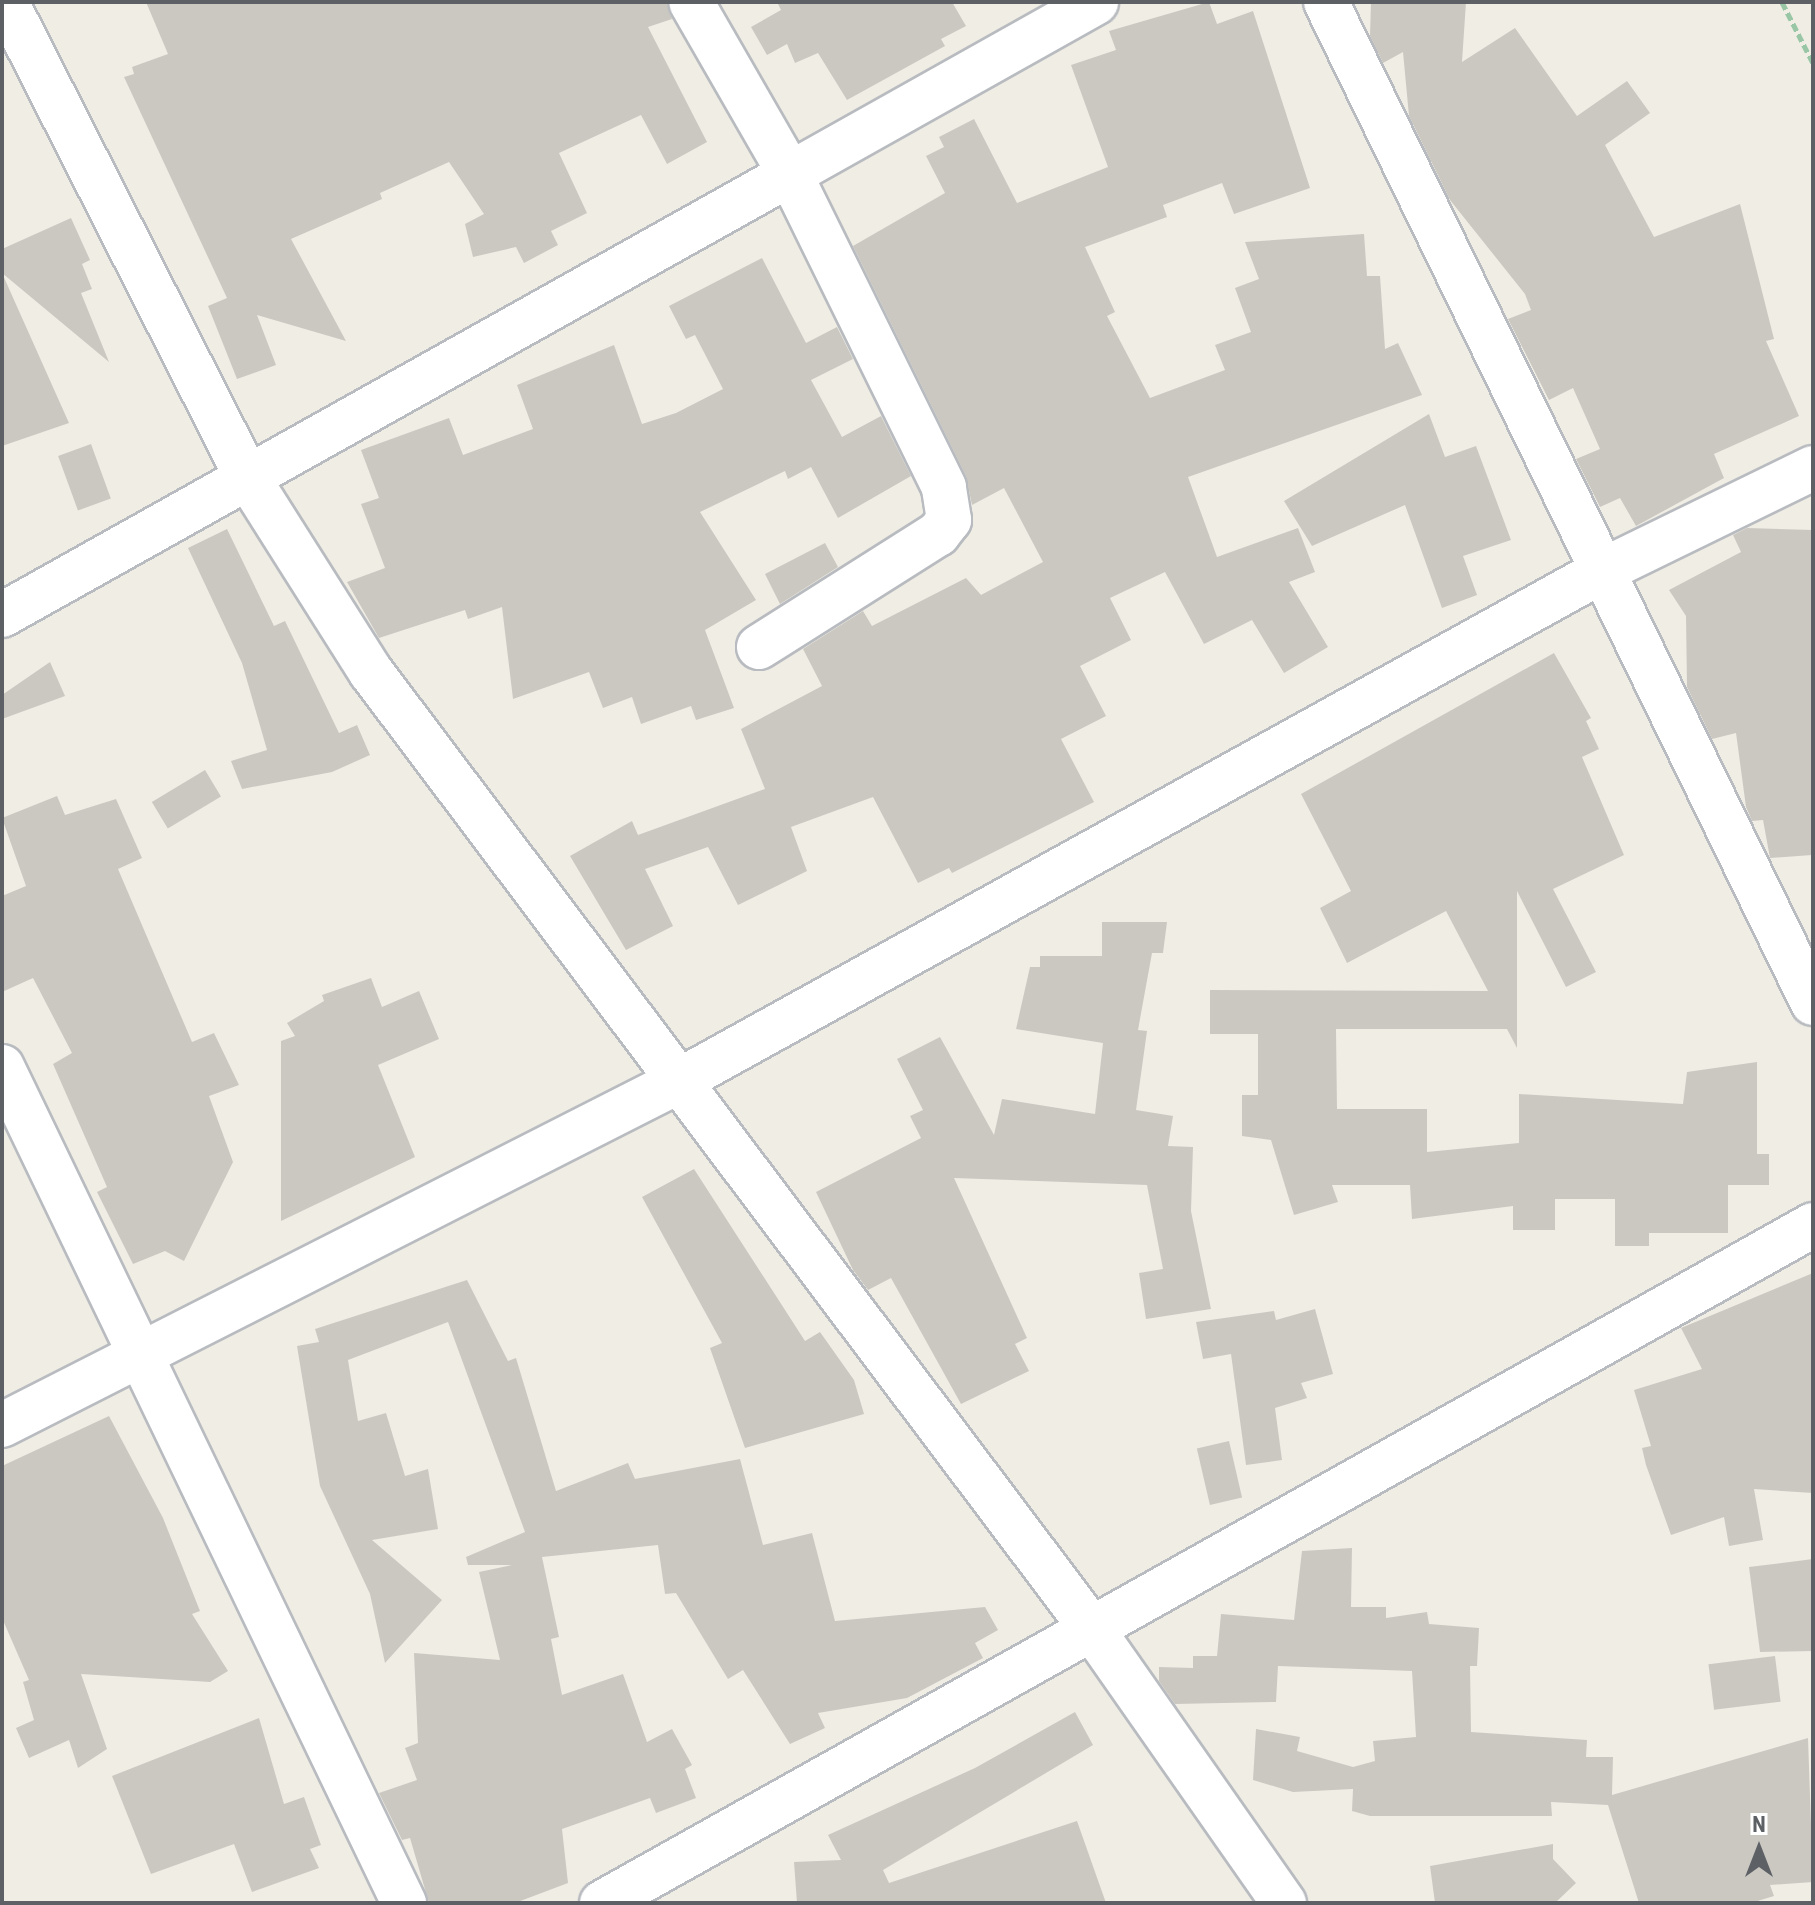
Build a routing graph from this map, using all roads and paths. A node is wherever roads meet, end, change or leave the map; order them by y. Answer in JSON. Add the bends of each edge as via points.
{"nodes":[{"id":1,"x":6,"y":2,"type":"edge"},
{"id":2,"x":691,"y":2,"type":"edge"},
{"id":3,"x":1096,"y":2,"type":"edge"},
{"id":4,"x":1326,"y":2,"type":"edge"},
{"id":5,"x":1782,"y":2,"type":"edge"},
{"id":6,"x":1813,"y":63,"type":"edge"},
{"id":7,"x":790,"y":174,"type":"junction"},
{"id":8,"x":1813,"y":468,"type":"edge"},
{"id":9,"x":245,"y":473,"type":"junction"},
{"id":10,"x":1602,"y":571,"type":"junction"},
{"id":11,"x":2,"y":615,"type":"edge"},
{"id":12,"x":759,"y":647,"type":"dead end"},
{"id":13,"x":1813,"y":1003,"type":"edge"},
{"id":14,"x":2,"y":1067,"type":"edge"},
{"id":15,"x":677,"y":1082,"type":"junction"},
{"id":16,"x":1813,"y":1225,"type":"edge"},
{"id":17,"x":142,"y":1352,"type":"junction"},
{"id":18,"x":2,"y":1425,"type":"edge"},
{"id":19,"x":1092,"y":1629,"type":"junction"},
{"id":20,"x":404,"y":1903,"type":"edge"},
{"id":21,"x":602,"y":1903,"type":"edge"},
{"id":22,"x":1284,"y":1903,"type":"edge"}],
"edges":[{"from":1,"to":9,"type":"street"},
{"from":2,"to":7,"type":"street"},
{"from":3,"to":7,"type":"street"},
{"from":4,"to":10,"type":"street"},
{"from":5,"to":6,"type":"path"},
{"from":7,"to":9,"type":"street"},
{"from":7,"to":12,"type":"street","via":[[944,487],[949,520],[938,534]]},
{"from":8,"to":10,"type":"street"},
{"from":9,"to":11,"type":"street"},
{"from":9,"to":15,"type":"street","via":[[371,672]]},
{"from":10,"to":13,"type":"street"},
{"from":10,"to":15,"type":"street"},
{"from":14,"to":17,"type":"street"},
{"from":15,"to":17,"type":"street"},
{"from":15,"to":19,"type":"street"},
{"from":16,"to":19,"type":"street"},
{"from":17,"to":18,"type":"street"},
{"from":17,"to":20,"type":"street"},
{"from":19,"to":21,"type":"street"},
{"from":19,"to":22,"type":"street"}]}
